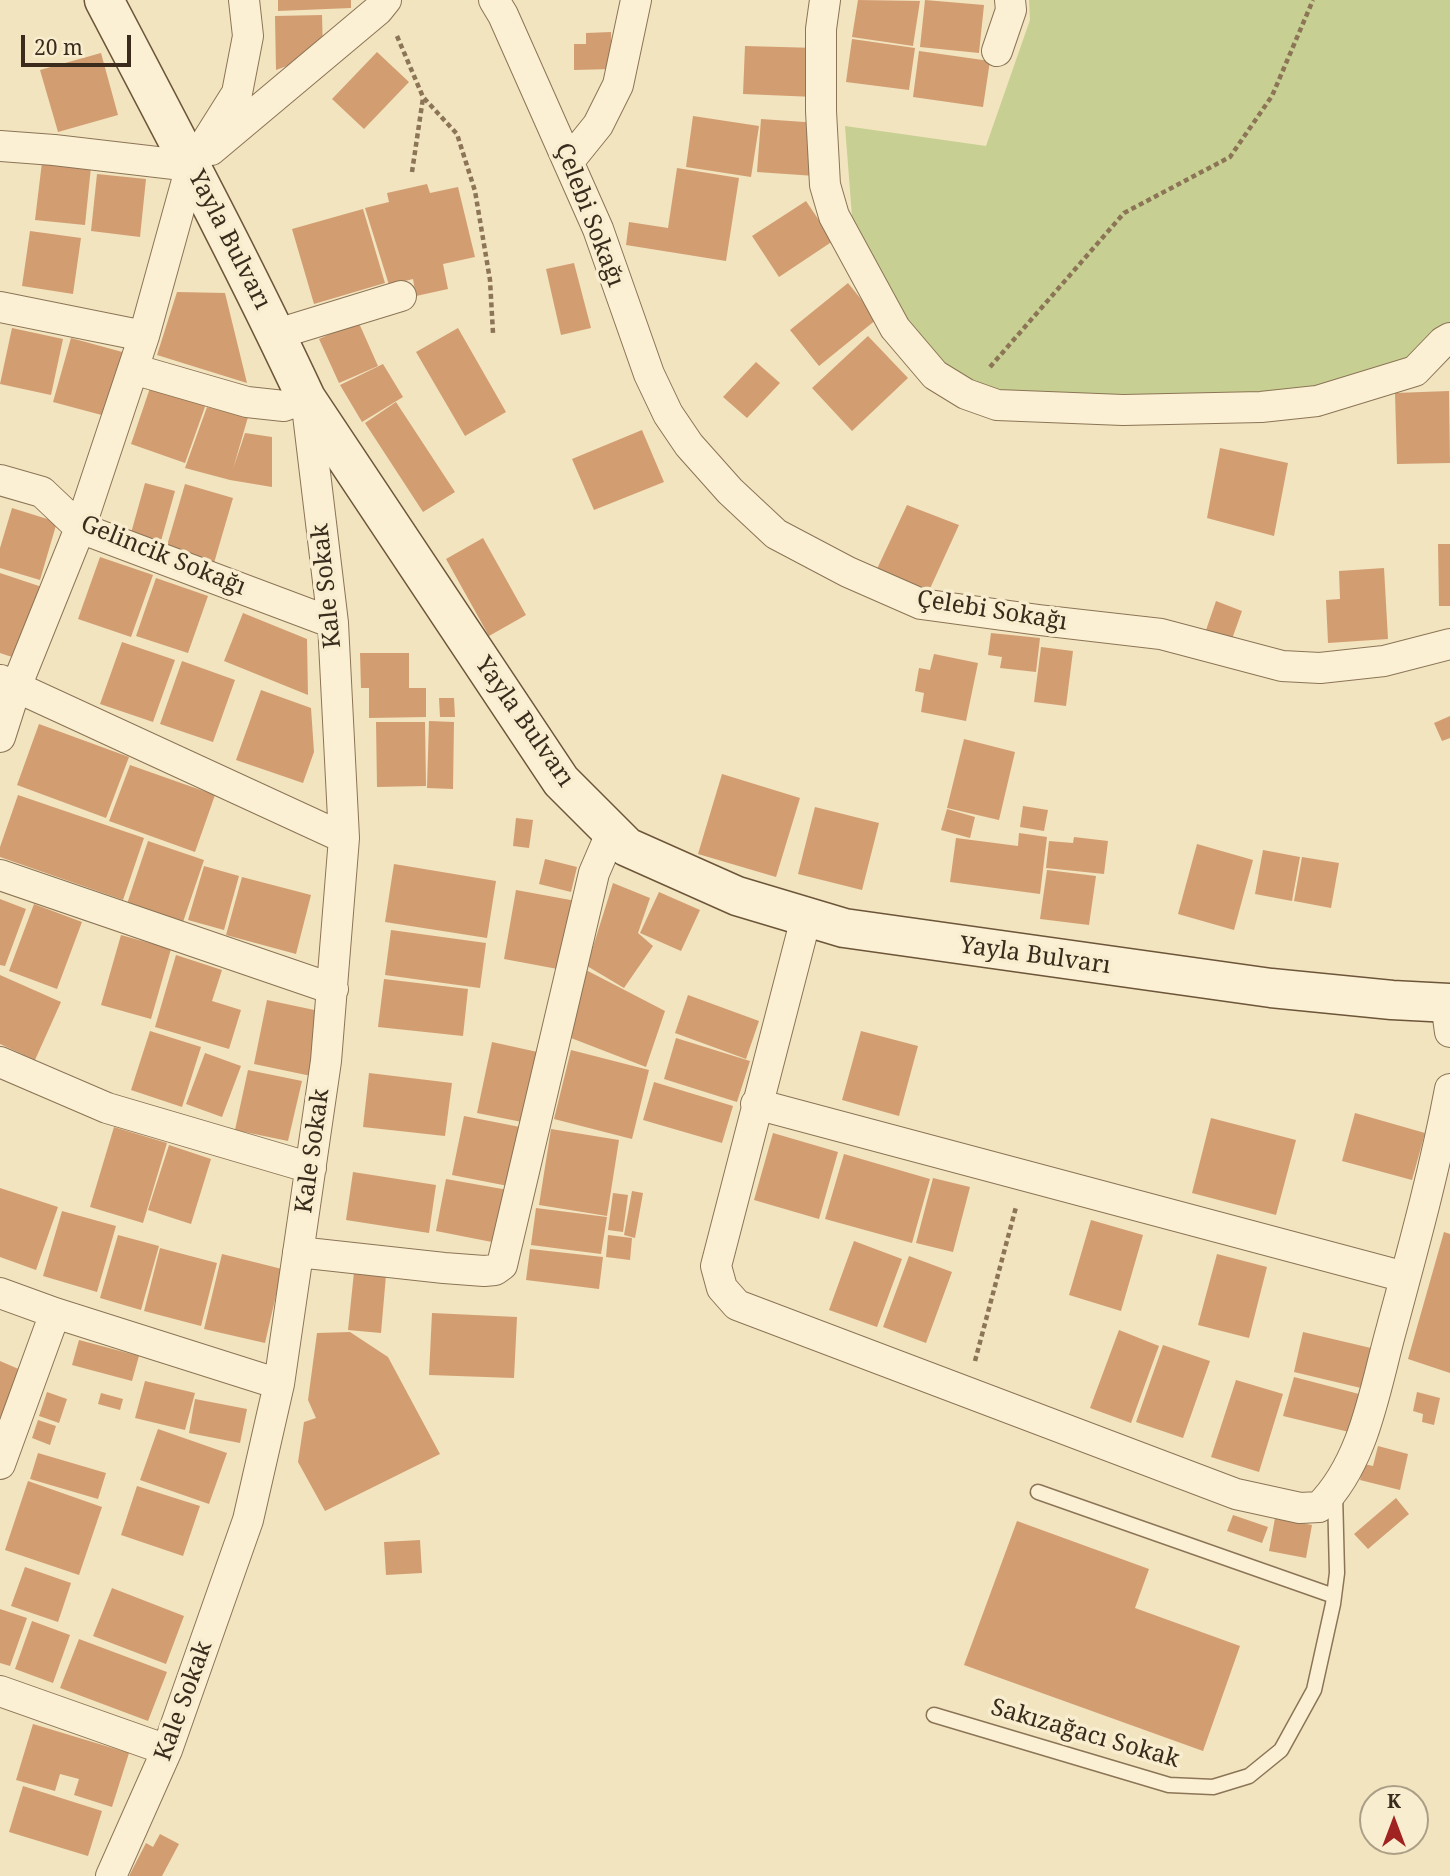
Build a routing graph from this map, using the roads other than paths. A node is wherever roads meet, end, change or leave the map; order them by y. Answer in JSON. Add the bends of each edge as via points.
{"nodes":[{"id":1,"x":104,"y":0,"type":"edge"},
{"id":2,"x":244,"y":0,"type":"edge"},
{"id":3,"x":494,"y":0,"type":"edge"},
{"id":4,"x":636,"y":0,"type":"edge"},
{"id":5,"x":825,"y":0,"type":"edge"},
{"id":6,"x":1010,"y":0,"type":"edge"},
{"id":7,"x":382,"y":5,"type":"edge"},
{"id":8,"x":997,"y":51,"type":"dead end"},
{"id":9,"x":0,"y":145,"type":"edge"},
{"id":10,"x":569,"y":161,"type":"junction"},
{"id":11,"x":191,"y":166,"type":"junction"},
{"id":12,"x":401,"y":296,"type":"dead end"},
{"id":13,"x":0,"y":307,"type":"edge"},
{"id":14,"x":277,"y":334,"type":"junction"},
{"id":15,"x":144,"y":336,"type":"junction"},
{"id":16,"x":1450,"y":338,"type":"edge"},
{"id":17,"x":133,"y":369,"type":"junction"},
{"id":18,"x":306,"y":398,"type":"junction"},
{"id":19,"x":0,"y":480,"type":"edge"},
{"id":20,"x":80,"y":528,"type":"junction"},
{"id":21,"x":333,"y":623,"type":"junction"},
{"id":22,"x":1450,"y":644,"type":"edge"},
{"id":23,"x":8,"y":684,"type":"edge"},
{"id":24,"x":0,"y":737,"type":"edge"},
{"id":25,"x":612,"y":831,"type":"junction"},
{"id":26,"x":344,"y":838,"type":"junction"},
{"id":27,"x":0,"y":875,"type":"edge"},
{"id":28,"x":806,"y":918,"type":"junction"},
{"id":29,"x":333,"y":989,"type":"junction"},
{"id":30,"x":1449,"y":1012,"type":"edge"},
{"id":31,"x":0,"y":1062,"type":"edge"},
{"id":32,"x":1450,"y":1089,"type":"edge"},
{"id":33,"x":756,"y":1104,"type":"junction"},
{"id":34,"x":310,"y":1168,"type":"junction"},
{"id":35,"x":298,"y":1252,"type":"junction"},
{"id":36,"x":1405,"y":1277,"type":"junction"},
{"id":37,"x":0,"y":1293,"type":"edge"},
{"id":38,"x":55,"y":1313,"type":"junction"},
{"id":39,"x":279,"y":1384,"type":"junction"},
{"id":40,"x":0,"y":1464,"type":"edge"},
{"id":41,"x":1038,"y":1492,"type":"dead end"},
{"id":42,"x":1335,"y":1492,"type":"junction"},
{"id":43,"x":1334,"y":1595,"type":"junction"},
{"id":44,"x":0,"y":1691,"type":"edge"},
{"id":45,"x":934,"y":1715,"type":"dead end"},
{"id":46,"x":167,"y":1750,"type":"junction"},
{"id":47,"x":111,"y":1876,"type":"edge"}],
"edges":[{"from":1,"to":11,"type":"main road","name":"Yayla Bulvarı"},
{"from":2,"to":11,"type":"street","via":[[248,36],[237,93]]},
{"from":3,"to":10,"type":"street","name":"Çelebi Sokağı"},
{"from":4,"to":10,"type":"street","via":[[618,85],[598,125]]},
{"from":5,"to":16,"type":"street","via":[[821,111],[825,185],[834,216],[895,328],[935,375],[967,394],[997,405],[1123,411],[1317,401],[1415,371]]},
{"from":6,"to":8,"type":"street"},
{"from":7,"to":11,"type":"street"},
{"from":9,"to":11,"type":"street"},
{"from":10,"to":22,"type":"street","name":"Çelebi Sokağı","via":[[668,414],[730,491],[776,534],[921,604],[1161,634],[1282,666],[1320,668],[1384,661]]},
{"from":11,"to":14,"type":"main road","name":"Yayla Bulvarı"},
{"from":11,"to":15,"type":"street"},
{"from":12,"to":14,"type":"street"},
{"from":13,"to":15,"type":"street"},
{"from":14,"to":18,"type":"main road","name":"Yayla Bulvarı"},
{"from":15,"to":17,"type":"street"},
{"from":17,"to":18,"type":"street","via":[[247,402],[284,405]]},
{"from":17,"to":20,"type":"street"},
{"from":18,"to":21,"type":"street","name":"Kale Sokak"},
{"from":18,"to":25,"type":"main road","name":"Yayla Bulvarı","via":[[561,781]]},
{"from":19,"to":20,"type":"street","name":"Gelincik Sokağı","via":[[42,492]]},
{"from":20,"to":21,"type":"street","name":"Gelincik Sokağı"},
{"from":20,"to":23,"type":"street"},
{"from":21,"to":26,"type":"street","name":"Kale Sokak"},
{"from":23,"to":24,"type":"street"},
{"from":23,"to":26,"type":"street"},
{"from":25,"to":28,"type":"main road","name":"Yayla Bulvarı","via":[[627,847],[676,869],[737,896]]},
{"from":25,"to":35,"type":"street","via":[[594,873],[502,1265],[484,1271]]},
{"from":26,"to":29,"type":"street","name":"Kale Sokak"},
{"from":27,"to":29,"type":"street"},
{"from":28,"to":30,"type":"main road","name":"Yayla Bulvarı","via":[[844,928]]},
{"from":28,"to":33,"type":"street"},
{"from":29,"to":34,"type":"street","name":"Kale Sokak"},
{"from":31,"to":34,"type":"street","via":[[107,1108]]},
{"from":32,"to":36,"type":"street"},
{"from":33,"to":36,"type":"street"},
{"from":33,"to":42,"type":"street","via":[[716,1266],[722,1288],[737,1305],[1236,1494],[1300,1508],[1319,1507]]},
{"from":34,"to":35,"type":"street","name":"Kale Sokak"},
{"from":35,"to":39,"type":"street","name":"Kale Sokak"},
{"from":36,"to":42,"type":"street","via":[[1361,1438]]},
{"from":37,"to":38,"type":"street"},
{"from":38,"to":39,"type":"street"},
{"from":38,"to":40,"type":"street"},
{"from":39,"to":46,"type":"street","name":"Kale Sokak","via":[[248,1520]]},
{"from":41,"to":43,"type":"lane"},
{"from":42,"to":43,"type":"lane","name":"Sakızağacı Sokak"},
{"from":43,"to":45,"type":"lane","name":"Sakızağacı Sokak","via":[[1314,1690],[1281,1750],[1249,1776],[1213,1787],[1169,1785]]},
{"from":44,"to":46,"type":"street"},
{"from":46,"to":47,"type":"street","name":"Kale Sokak"}]}
